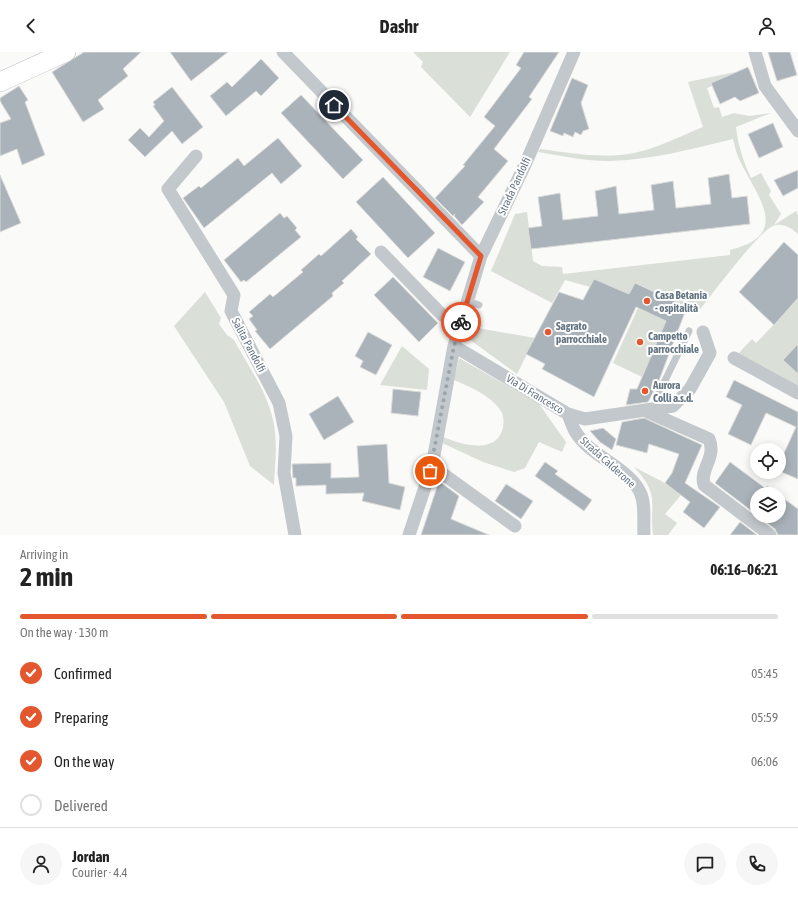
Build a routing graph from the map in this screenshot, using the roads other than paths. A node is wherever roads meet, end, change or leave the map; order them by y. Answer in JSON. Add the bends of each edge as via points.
{"nodes":[{"id":1,"x":66,"y":52,"type":"edge"},
{"id":2,"x":283,"y":52,"type":"edge"},
{"id":3,"x":574,"y":52,"type":"edge"},
{"id":4,"x":754,"y":52,"type":"edge"},
{"id":5,"x":0,"y":82,"type":"edge"},
{"id":6,"x":798,"y":131,"type":"edge"},
{"id":7,"x":196,"y":156,"type":"dead end"},
{"id":8,"x":381,"y":252,"type":"dead end"},
{"id":9,"x":481,"y":256,"type":"junction"},
{"id":10,"x":461,"y":322,"type":"junction"},
{"id":11,"x":689,"y":331,"type":"dead end"},
{"id":12,"x":703,"y":332,"type":"dead end"},
{"id":13,"x":454,"y":346,"type":"junction"},
{"id":14,"x":734,"y":358,"type":"dead end"},
{"id":15,"x":798,"y":393,"type":"edge"},
{"id":16,"x":651,"y":410,"type":"junction"},
{"id":17,"x":568,"y":414,"type":"junction"},
{"id":18,"x":432,"y":466,"type":"junction"},
{"id":19,"x":515,"y":526,"type":"dead end"},
{"id":20,"x":295,"y":535,"type":"edge"},
{"id":21,"x":409,"y":535,"type":"edge"},
{"id":22,"x":644,"y":535,"type":"edge"},
{"id":23,"x":770,"y":535,"type":"edge"}],
"edges":[{"from":1,"to":5,"type":"street"},
{"from":2,"to":9,"type":"street"},
{"from":3,"to":9,"type":"street","name":"Strada Pandolfi","via":[[524,167]]},
{"from":4,"to":6,"type":"street","via":[[765,86]]},
{"from":7,"to":20,"type":"street","name":"Salita Pandolfi","via":[[168,188],[234,295],[231,311],[278,399],[286,436],[284,473]]},
{"from":8,"to":10,"type":"street","via":[[442,315]]},
{"from":9,"to":10,"type":"street","name":"Strada Pandolfi","via":[[474,303]]},
{"from":10,"to":13,"type":"street","name":"Strada Pandolfi"},
{"from":11,"to":16,"type":"lane"},
{"from":12,"to":16,"type":"street","name":"Via Di Francesco","via":[[710,353],[694,381],[673,406]]},
{"from":13,"to":17,"type":"street","name":"Via Di Francesco"},
{"from":13,"to":18,"type":"street","name":"Strada Pandolfi"},
{"from":14,"to":15,"type":"street"},
{"from":16,"to":17,"type":"street","name":"Via Di Francesco","via":[[585,419]]},
{"from":16,"to":23,"type":"street","via":[[709,439],[712,448],[702,480],[704,484]]},
{"from":17,"to":22,"type":"street","name":"Strada Calderone","via":[[575,432],[640,491]]},
{"from":18,"to":19,"type":"street"},
{"from":18,"to":21,"type":"street","name":"Strada Pandolfi"}]}
